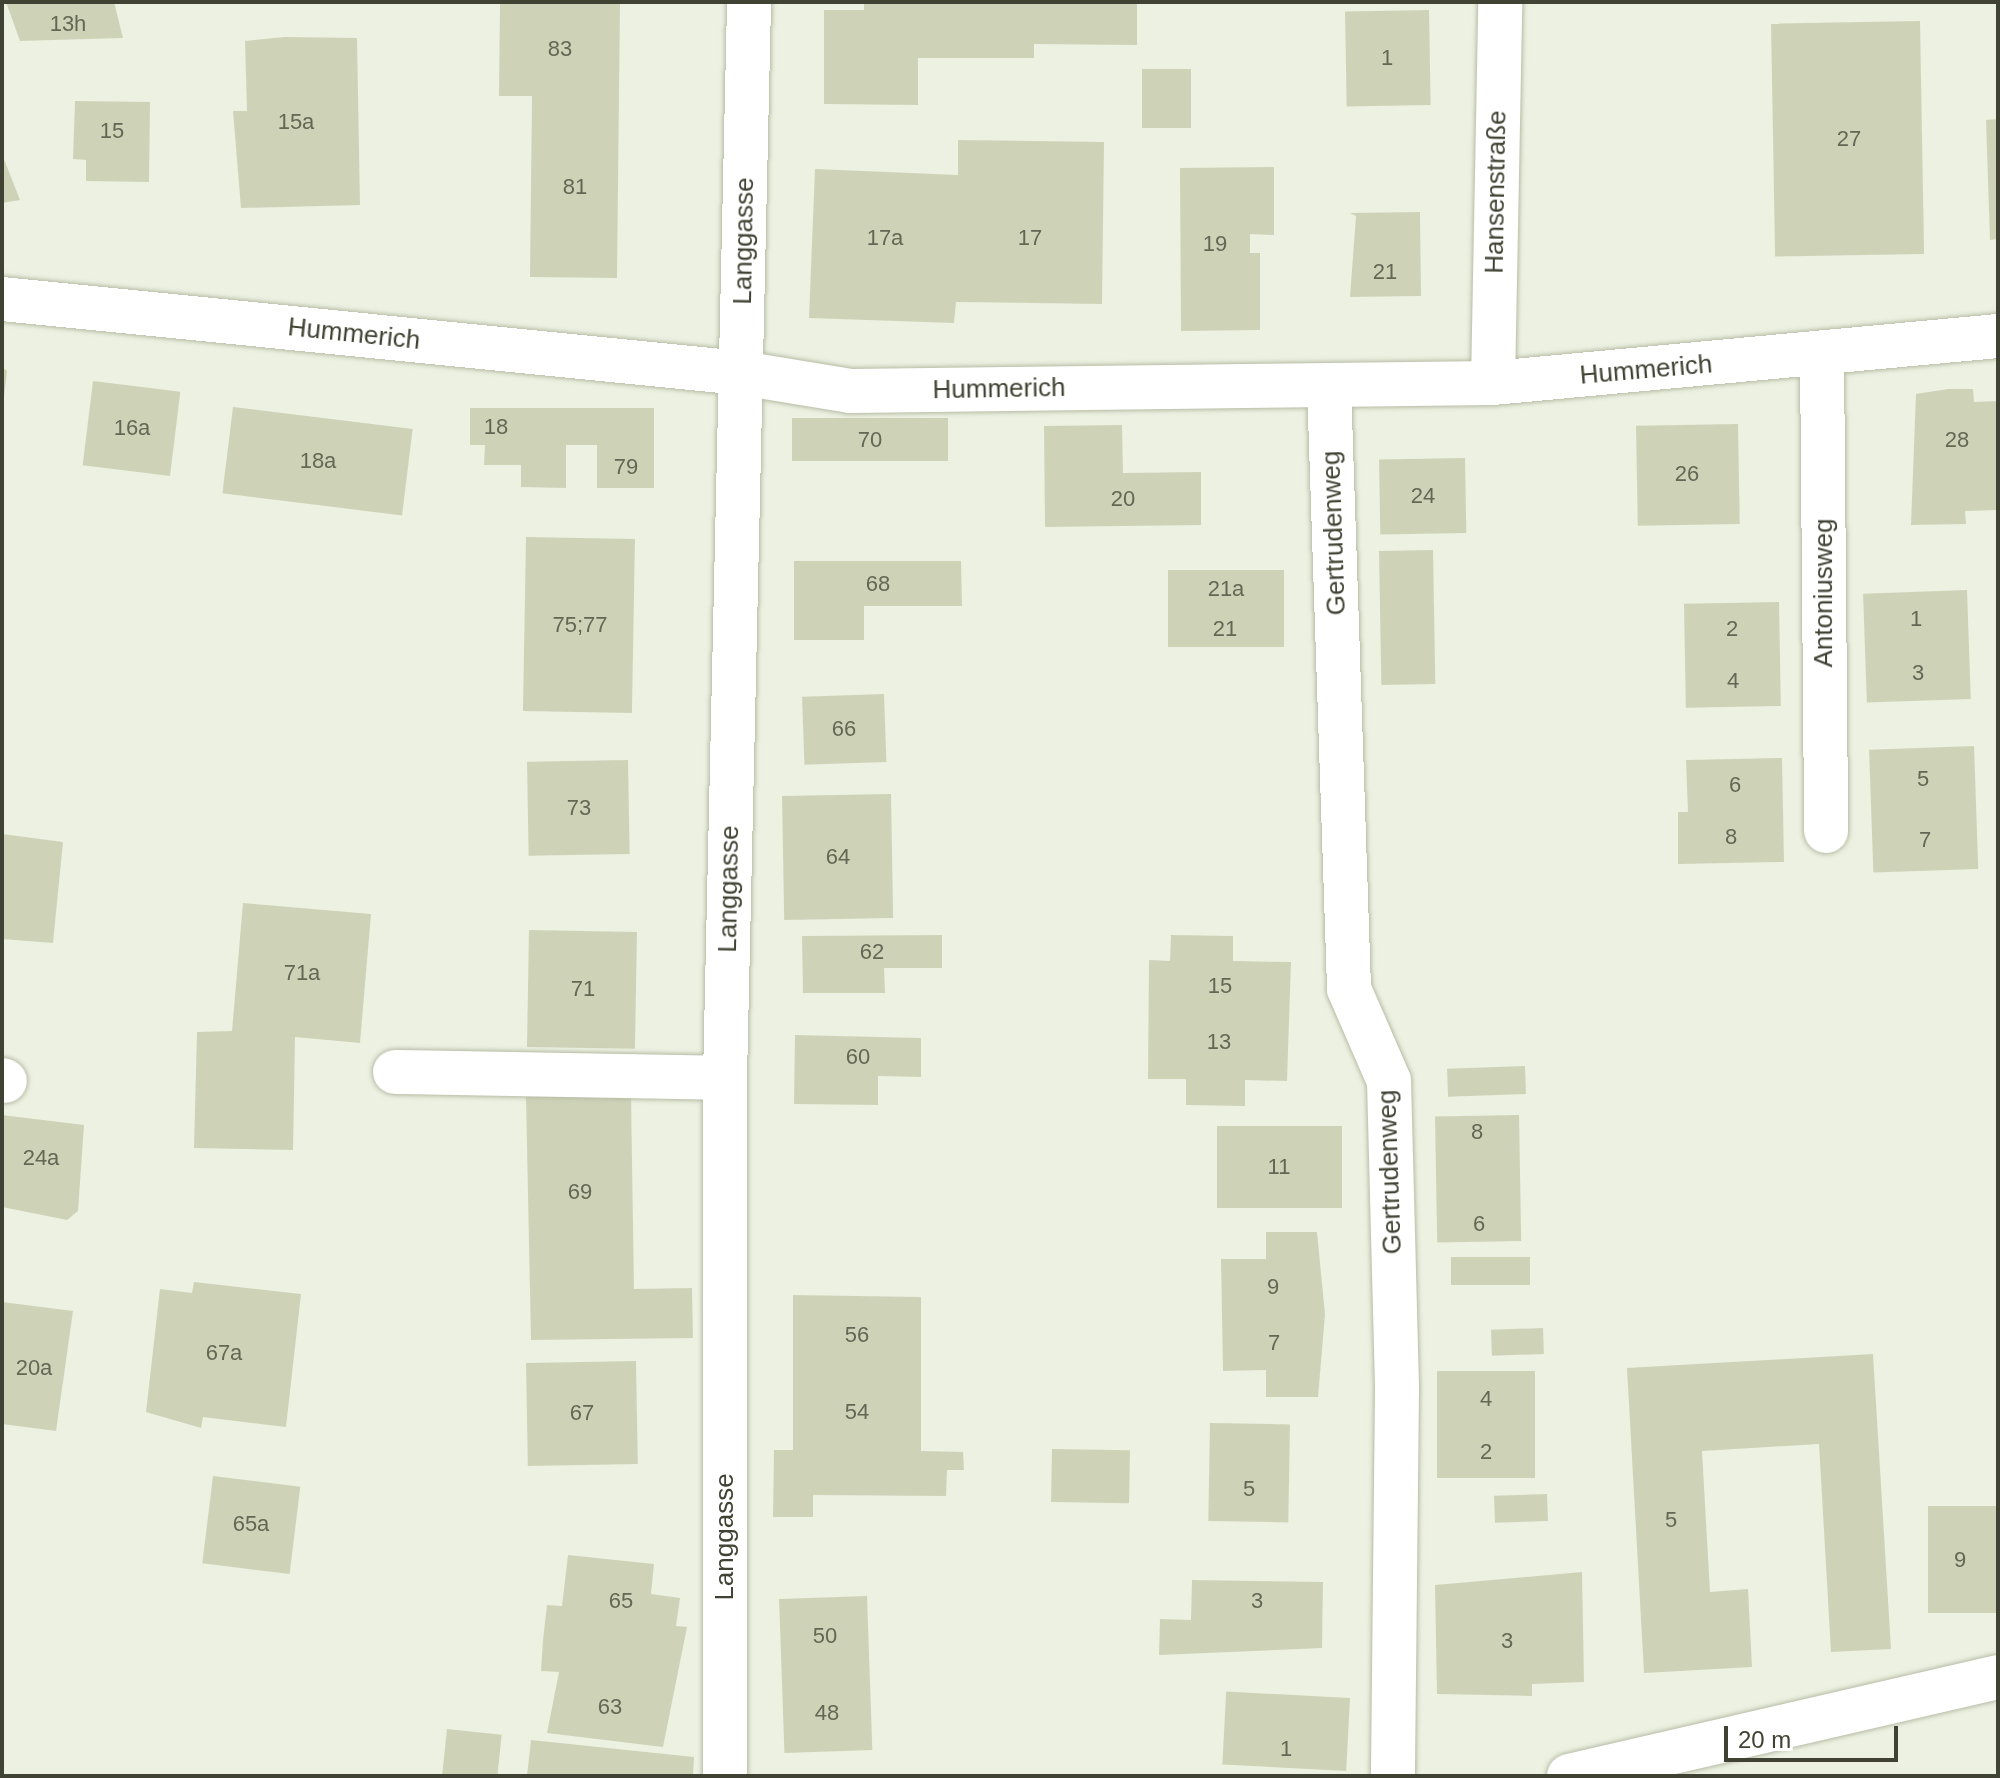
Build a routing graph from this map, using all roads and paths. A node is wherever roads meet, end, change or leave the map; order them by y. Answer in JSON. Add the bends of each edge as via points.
{"nodes":[{"id":1,"x":749,"y":2,"type":"edge"},
{"id":2,"x":1500,"y":2,"type":"edge"},
{"id":3,"x":2,"y":299,"type":"edge"},
{"id":4,"x":1998,"y":336,"type":"edge"},
{"id":5,"x":1822,"y":355,"type":"junction"},
{"id":6,"x":741,"y":373,"type":"junction"},
{"id":7,"x":1493,"y":383,"type":"junction"},
{"id":8,"x":1329,"y":385,"type":"junction"},
{"id":9,"x":1826,"y":831,"type":"dead end"},
{"id":10,"x":395,"y":1072,"type":"dead end"},
{"id":11,"x":725,"y":1078,"type":"junction"},
{"id":12,"x":1998,"y":1677,"type":"edge"},
{"id":13,"x":725,"y":1776,"type":"edge"},
{"id":14,"x":1393,"y":1776,"type":"edge"},
{"id":15,"x":1569,"y":1776,"type":"edge"}],
"edges":[{"from":1,"to":6,"type":"street","name":"Langgasse"},
{"from":2,"to":7,"type":"street","name":"Hansenstraße"},
{"from":3,"to":6,"type":"street","name":"Hummerich"},
{"from":4,"to":5,"type":"street","name":"Hummerich"},
{"from":5,"to":7,"type":"street","name":"Hummerich"},
{"from":5,"to":9,"type":"street","name":"Antoniusweg"},
{"from":6,"to":8,"type":"street","name":"Hummerich","via":[[851,391]]},
{"from":6,"to":11,"type":"street","name":"Langgasse"},
{"from":7,"to":8,"type":"street","name":"Hummerich"},
{"from":8,"to":14,"type":"street","name":"Gertrudenweg","via":[[1349,989],[1389,1081],[1397,1389]]},
{"from":10,"to":11,"type":"street"},
{"from":11,"to":13,"type":"street","name":"Langgasse"},
{"from":12,"to":15,"type":"street"}]}
